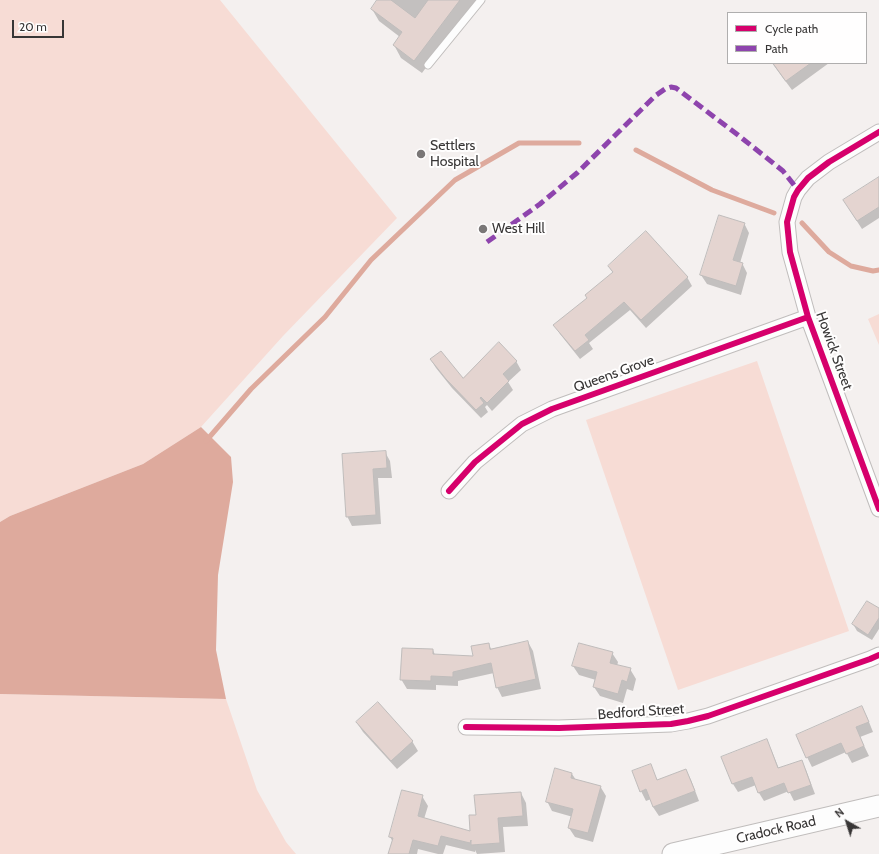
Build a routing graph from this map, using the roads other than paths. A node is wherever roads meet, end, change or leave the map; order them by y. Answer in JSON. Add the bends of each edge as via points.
{"nodes":[{"id":1,"x":481,"y":0,"type":"edge"},
{"id":2,"x":428,"y":65,"type":"dead end"},
{"id":3,"x":879,"y":132,"type":"edge"},
{"id":4,"x":808,"y":317,"type":"junction"},
{"id":5,"x":449,"y":491,"type":"dead end"},
{"id":6,"x":879,"y":508,"type":"edge"},
{"id":7,"x":879,"y":655,"type":"edge"},
{"id":8,"x":466,"y":727,"type":"dead end"},
{"id":9,"x":879,"y":806,"type":"edge"},
{"id":10,"x":673,"y":854,"type":"edge"}],
"edges":[{"from":1,"to":2,"type":"lane"},
{"from":3,"to":4,"type":"street","name":"Howick Street","via":[[818,170],[808,178],[794,197],[787,222],[790,252]]},
{"from":4,"to":5,"type":"street","name":"Queens Grove","via":[[552,409],[522,424],[475,462]]},
{"from":4,"to":6,"type":"street","name":"Howick Street"},
{"from":7,"to":8,"type":"street","name":"Bedford Street","via":[[708,716],[671,724],[559,728]]},
{"from":9,"to":10,"type":"main road","name":"Cradock Road"}]}
